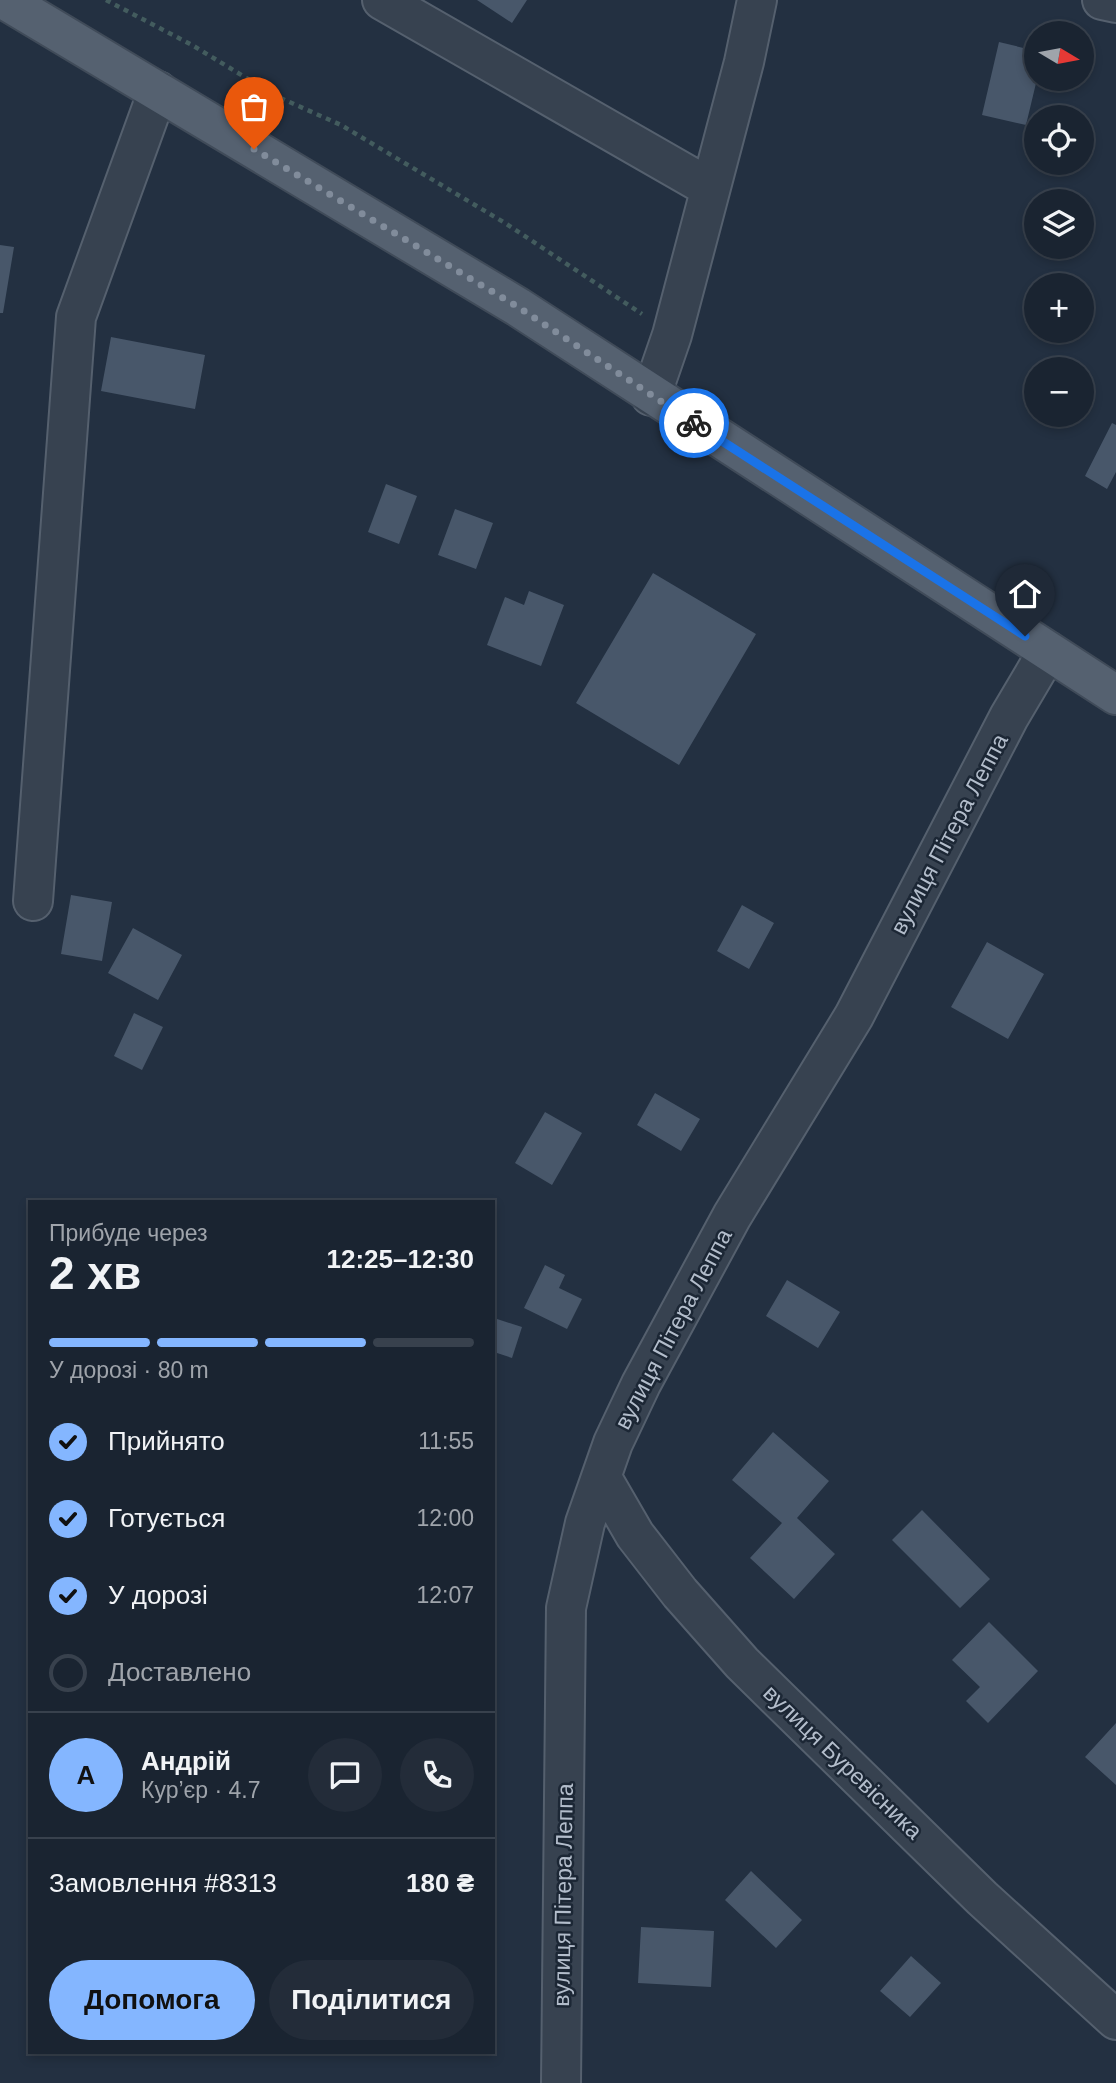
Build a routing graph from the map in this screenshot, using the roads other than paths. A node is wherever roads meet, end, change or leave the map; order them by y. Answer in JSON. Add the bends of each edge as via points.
{"nodes":[{"id":1,"x":5,"y":0,"type":"edge"},
{"id":2,"x":382,"y":0,"type":"edge"},
{"id":3,"x":757,"y":0,"type":"edge"},
{"id":4,"x":1102,"y":0,"type":"edge"},
{"id":5,"x":1116,"y":3,"type":"edge"},
{"id":6,"x":158,"y":92,"type":"junction"},
{"id":7,"x":710,"y":188,"type":"junction"},
{"id":8,"x":651,"y":396,"type":"junction"},
{"id":9,"x":1048,"y":651,"type":"junction"},
{"id":10,"x":1116,"y":695,"type":"edge"},
{"id":11,"x":33,"y":901,"type":"dead end"},
{"id":12,"x":602,"y":1478,"type":"junction"},
{"id":13,"x":1116,"y":2020,"type":"edge"},
{"id":14,"x":561,"y":2083,"type":"edge"}],
"edges":[{"from":1,"to":6,"type":"main road"},
{"from":2,"to":7,"type":"street"},
{"from":3,"to":7,"type":"street"},
{"from":4,"to":5,"type":"street"},
{"from":6,"to":8,"type":"main road","via":[[518,307]]},
{"from":6,"to":11,"type":"street","via":[[76,317]]},
{"from":7,"to":8,"type":"street","via":[[672,335]]},
{"from":8,"to":9,"type":"main road"},
{"from":9,"to":10,"type":"main road"},
{"from":9,"to":12,"type":"street","name":"вулиця Пітера Леппа","via":[[854,1016],[732,1216],[641,1384]]},
{"from":12,"to":13,"type":"street","name":"вулиця Буревісника","via":[[635,1535],[742,1663],[982,1898]]},
{"from":12,"to":14,"type":"street","name":"вулиця Пітера Леппа","via":[[583,1533],[566,1608]]}]}
